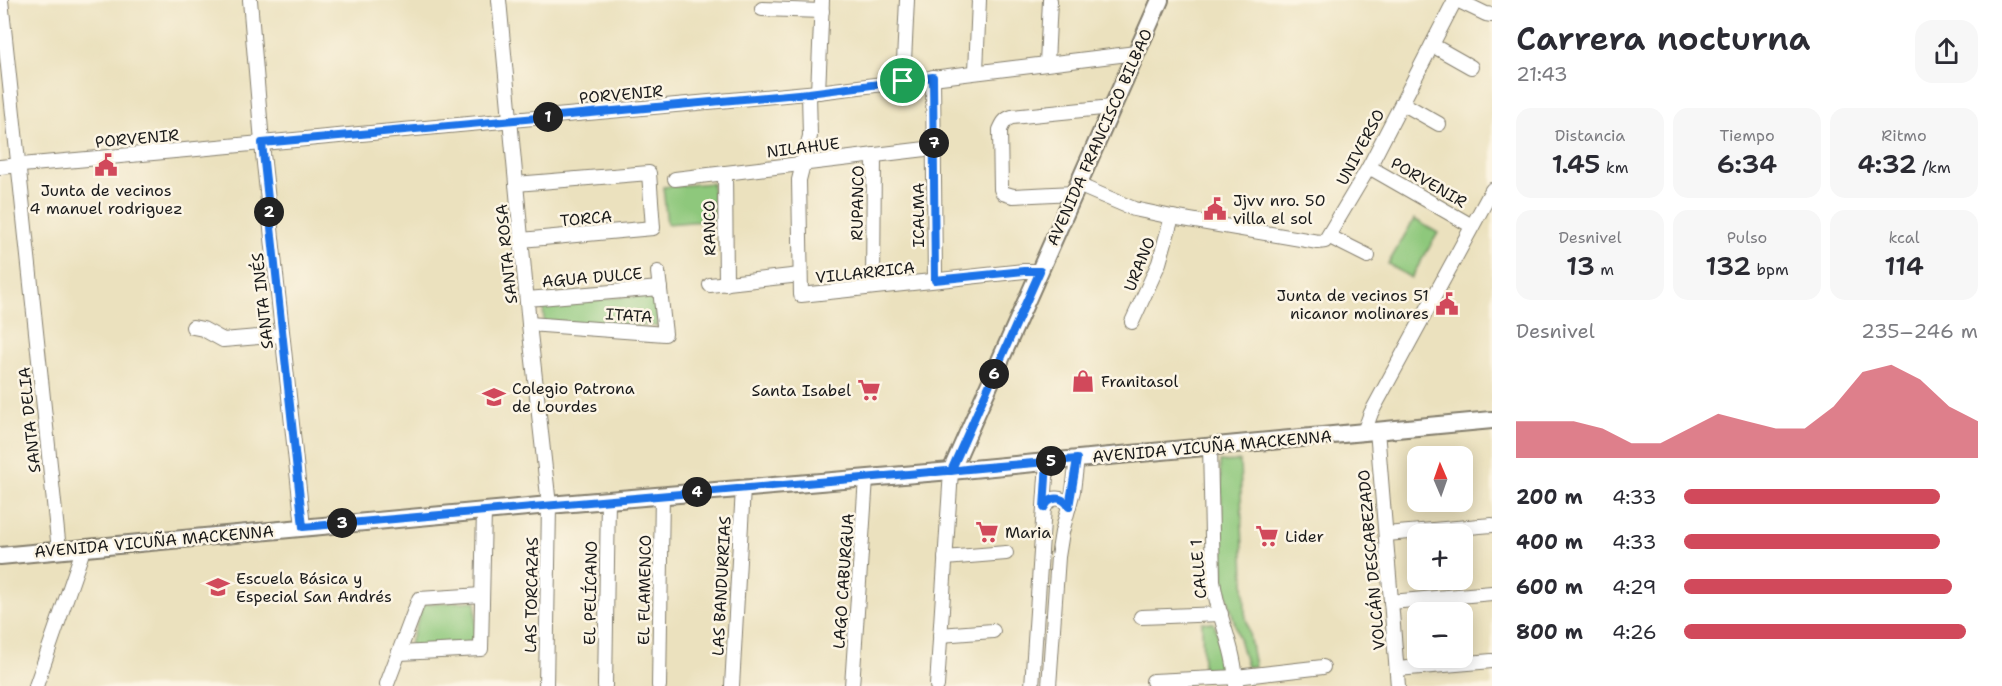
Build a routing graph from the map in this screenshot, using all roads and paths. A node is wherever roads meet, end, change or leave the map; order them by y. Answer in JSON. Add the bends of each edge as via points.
{"nodes":[{"id":1,"x":1,"y":0,"type":"edge"},
{"id":2,"x":250,"y":0,"type":"edge"},
{"id":3,"x":499,"y":0,"type":"edge"},
{"id":4,"x":907,"y":0,"type":"edge"},
{"id":5,"x":979,"y":0,"type":"edge"},
{"id":6,"x":1050,"y":0,"type":"edge"},
{"id":7,"x":1160,"y":0,"type":"edge"},
{"id":8,"x":1456,"y":0,"type":"edge"},
{"id":9,"x":822,"y":5,"type":"edge"},
{"id":10,"x":762,"y":9,"type":"dead end"},
{"id":11,"x":1492,"y":15,"type":"edge"},
{"id":12,"x":1432,"y":45,"type":"junction"},
{"id":13,"x":1136,"y":53,"type":"junction"},
{"id":14,"x":1047,"y":63,"type":"junction"},
{"id":15,"x":1471,"y":67,"type":"dead end"},
{"id":16,"x":976,"y":71,"type":"junction"},
{"id":17,"x":933,"y":77,"type":"junction"},
{"id":18,"x":903,"y":81,"type":"junction"},
{"id":19,"x":814,"y":92,"type":"junction"},
{"id":20,"x":1402,"y":103,"type":"junction"},
{"id":21,"x":1112,"y":107,"type":"junction"},
{"id":22,"x":509,"y":121,"type":"junction"},
{"id":23,"x":1438,"y":124,"type":"dead end"},
{"id":24,"x":262,"y":143,"type":"junction"},
{"id":25,"x":934,"y":148,"type":"junction"},
{"id":26,"x":874,"y":155,"type":"junction"},
{"id":27,"x":803,"y":164,"type":"junction"},
{"id":28,"x":19,"y":166,"type":"junction"},
{"id":29,"x":0,"y":167,"type":"edge"},
{"id":30,"x":1370,"y":167,"type":"junction"},
{"id":31,"x":725,"y":173,"type":"junction"},
{"id":32,"x":675,"y":179,"type":"dead end"},
{"id":33,"x":516,"y":184,"type":"junction"},
{"id":34,"x":1076,"y":189,"type":"junction"},
{"id":35,"x":1492,"y":190,"type":"edge"},
{"id":36,"x":1172,"y":217,"type":"junction"},
{"id":37,"x":1472,"y":226,"type":"junction"},
{"id":38,"x":1330,"y":237,"type":"junction"},
{"id":39,"x":521,"y":240,"type":"junction"},
{"id":40,"x":1368,"y":256,"type":"dead end"},
{"id":41,"x":1040,"y":271,"type":"junction"},
{"id":42,"x":658,"y":273,"type":"dead end"},
{"id":43,"x":800,"y":275,"type":"junction"},
{"id":44,"x":935,"y":280,"type":"junction"},
{"id":45,"x":726,"y":284,"type":"junction"},
{"id":46,"x":710,"y":285,"type":"dead end"},
{"id":47,"x":873,"y":287,"type":"junction"},
{"id":48,"x":660,"y":288,"type":"junction"},
{"id":49,"x":527,"y":299,"type":"junction"},
{"id":50,"x":1132,"y":322,"type":"dead end"},
{"id":51,"x":529,"y":324,"type":"junction"},
{"id":52,"x":193,"y":327,"type":"dead end"},
{"id":53,"x":282,"y":335,"type":"junction"},
{"id":54,"x":1492,"y":420,"type":"edge"},
{"id":55,"x":1370,"y":431,"type":"junction"},
{"id":56,"x":1210,"y":446,"type":"junction"},
{"id":57,"x":1077,"y":459,"type":"junction"},
{"id":58,"x":1047,"y":462,"type":"junction"},
{"id":59,"x":951,"y":471,"type":"junction"},
{"id":60,"x":866,"y":478,"type":"junction"},
{"id":61,"x":743,"y":488,"type":"junction"},
{"id":62,"x":662,"y":495,"type":"junction"},
{"id":63,"x":608,"y":500,"type":"junction"},
{"id":64,"x":549,"y":505,"type":"junction"},
{"id":65,"x":1069,"y":507,"type":"junction"},
{"id":66,"x":1044,"y":508,"type":"junction"},
{"id":67,"x":484,"y":510,"type":"junction"},
{"id":68,"x":1492,"y":525,"type":"edge"},
{"id":69,"x":303,"y":527,"type":"junction"},
{"id":70,"x":1386,"y":534,"type":"junction"},
{"id":71,"x":84,"y":547,"type":"junction"},
{"id":72,"x":59,"y":550,"type":"junction"},
{"id":73,"x":1006,"y":553,"type":"dead end"},
{"id":74,"x":0,"y":556,"type":"edge"},
{"id":75,"x":945,"y":558,"type":"junction"},
{"id":76,"x":1492,"y":593,"type":"edge"},
{"id":77,"x":482,"y":594,"type":"junction"},
{"id":78,"x":1391,"y":602,"type":"junction"},
{"id":79,"x":1221,"y":614,"type":"junction"},
{"id":80,"x":1141,"y":617,"type":"dead end"},
{"id":81,"x":993,"y":631,"type":"dead end"},
{"id":82,"x":940,"y":635,"type":"junction"},
{"id":83,"x":399,"y":653,"type":"junction"},
{"id":84,"x":1492,"y":661,"type":"edge"},
{"id":85,"x":1323,"y":667,"type":"dead end"},
{"id":86,"x":1396,"y":669,"type":"junction"},
{"id":87,"x":1153,"y":681,"type":"dead end"},
{"id":88,"x":1236,"y":681,"type":"edge"},
{"id":89,"x":387,"y":684,"type":"dead end"},
{"id":90,"x":36,"y":686,"type":"edge"},
{"id":91,"x":546,"y":686,"type":"edge"},
{"id":92,"x":605,"y":686,"type":"edge"},
{"id":93,"x":659,"y":686,"type":"edge"},
{"id":94,"x":732,"y":686,"type":"edge"},
{"id":95,"x":852,"y":686,"type":"edge"},
{"id":96,"x":937,"y":686,"type":"edge"},
{"id":97,"x":1032,"y":686,"type":"edge"},
{"id":98,"x":1049,"y":686,"type":"edge"},
{"id":99,"x":1398,"y":686,"type":"edge"}],
"edges":[{"from":1,"to":28,"type":"street","name":"SANTA DELIA"},
{"from":2,"to":24,"type":"street","name":"SANTA INÉS"},
{"from":3,"to":22,"type":"street","name":"SANTA ROSA"},
{"from":4,"to":18,"type":"street"},
{"from":5,"to":16,"type":"street"},
{"from":6,"to":14,"type":"street"},
{"from":7,"to":13,"type":"main road","name":"AVENIDA FRANCISCO BILBAO"},
{"from":8,"to":11,"type":"street"},
{"from":8,"to":12,"type":"street","name":"UNIVERSO"},
{"from":9,"to":10,"type":"street"},
{"from":9,"to":19,"type":"street"},
{"from":12,"to":15,"type":"street"},
{"from":12,"to":20,"type":"street","name":"UNIVERSO"},
{"from":13,"to":14,"type":"street","name":"PORVENIR"},
{"from":13,"to":21,"type":"main road","name":"AVENIDA FRANCISCO BILBAO"},
{"from":14,"to":16,"type":"street","name":"PORVENIR"},
{"from":16,"to":17,"type":"street","name":"PORVENIR"},
{"from":17,"to":18,"type":"street","name":"PORVENIR"},
{"from":17,"to":25,"type":"street","name":"ICALMA"},
{"from":18,"to":19,"type":"street","name":"PORVENIR"},
{"from":19,"to":22,"type":"street","name":"PORVENIR"},
{"from":19,"to":27,"type":"street"},
{"from":20,"to":23,"type":"street"},
{"from":20,"to":30,"type":"street","name":"UNIVERSO"},
{"from":21,"to":34,"type":"main road","name":"AVENIDA FRANCISCO BILBAO"},
{"from":21,"to":34,"type":"street","via":[[1012,117],[1002,124],[1004,193],[1013,196]]},
{"from":22,"to":24,"type":"street","name":"PORVENIR"},
{"from":22,"to":33,"type":"street","name":"SANTA ROSA"},
{"from":24,"to":28,"type":"street","name":"PORVENIR"},
{"from":24,"to":53,"type":"street","name":"SANTA INÉS"},
{"from":25,"to":26,"type":"street","name":"NILAHUE"},
{"from":25,"to":44,"type":"street","name":"ICALMA"},
{"from":26,"to":27,"type":"street","name":"NILAHUE"},
{"from":26,"to":47,"type":"street","name":"RUPANCO"},
{"from":27,"to":31,"type":"street","name":"NILAHUE"},
{"from":27,"to":43,"type":"street","via":[[799,188]]},
{"from":28,"to":29,"type":"street","name":"PORVENIR"},
{"from":28,"to":72,"type":"street","name":"SANTA DELIA"},
{"from":30,"to":37,"type":"street","name":"PORVENIR"},
{"from":30,"to":38,"type":"street","name":"UNIVERSO"},
{"from":31,"to":32,"type":"street","name":"NILAHUE"},
{"from":31,"to":45,"type":"street","name":"RANCO"},
{"from":33,"to":39,"type":"street","name":"SANTA ROSA"},
{"from":33,"to":39,"type":"street","name":"TORCA","via":[[649,173],[653,228]]},
{"from":34,"to":36,"type":"street"},
{"from":34,"to":41,"type":"main road","name":"AVENIDA FRANCISCO BILBAO"},
{"from":35,"to":37,"type":"street"},
{"from":36,"to":38,"type":"street","via":[[1318,242]]},
{"from":36,"to":50,"type":"street","name":"URANO","via":[[1163,252]]},
{"from":37,"to":55,"type":"street","via":[[1371,413]]},
{"from":38,"to":40,"type":"street"},
{"from":39,"to":49,"type":"street","name":"SANTA ROSA"},
{"from":41,"to":44,"type":"street","name":"VILLARRICA"},
{"from":41,"to":59,"type":"main road","name":"AVENIDA FRANCISCO BILBAO"},
{"from":42,"to":48,"type":"street","name":"ITATA"},
{"from":43,"to":45,"type":"street"},
{"from":43,"to":47,"type":"street","name":"VILLARRICA","via":[[801,295]]},
{"from":44,"to":47,"type":"street","name":"VILLARRICA"},
{"from":45,"to":46,"type":"street"},
{"from":48,"to":49,"type":"street","name":"AGUA DULCE"},
{"from":48,"to":51,"type":"street","name":"ITATA","via":[[665,334]]},
{"from":49,"to":51,"type":"street","name":"SANTA ROSA"},
{"from":51,"to":64,"type":"street","name":"SANTA ROSA"},
{"from":52,"to":53,"type":"street","via":[[223,340]]},
{"from":53,"to":69,"type":"street","name":"SANTA INÉS"},
{"from":54,"to":55,"type":"main road","name":"AVENIDA VICUÑA MACKENNA"},
{"from":55,"to":56,"type":"main road","name":"AVENIDA VICUÑA MACKENNA"},
{"from":55,"to":70,"type":"street","name":"VOLCÁN DESCABEZADO"},
{"from":56,"to":57,"type":"main road","name":"AVENIDA VICUÑA MACKENNA"},
{"from":56,"to":79,"type":"street","name":"CALLE 1","via":[[1212,569]]},
{"from":57,"to":58,"type":"main road","name":"AVENIDA VICUÑA MACKENNA"},
{"from":57,"to":65,"type":"street"},
{"from":58,"to":59,"type":"main road","name":"AVENIDA VICUÑA MACKENNA"},
{"from":58,"to":66,"type":"street"},
{"from":59,"to":60,"type":"main road","name":"AVENIDA VICUÑA MACKENNA"},
{"from":59,"to":75,"type":"street","name":"AVENIDA FRANCISCO BILBAO"},
{"from":60,"to":61,"type":"main road","name":"AVENIDA VICUÑA MACKENNA"},
{"from":60,"to":95,"type":"street","name":"LAGO CABURGUA"},
{"from":61,"to":62,"type":"main road","name":"AVENIDA VICUÑA MACKENNA"},
{"from":61,"to":94,"type":"street","name":"LAS BANDURRIAS"},
{"from":62,"to":63,"type":"main road","name":"AVENIDA VICUÑA MACKENNA"},
{"from":62,"to":93,"type":"street","name":"EL FLAMENCO"},
{"from":63,"to":64,"type":"main road","name":"AVENIDA VICUÑA MACKENNA"},
{"from":63,"to":92,"type":"street","name":"EL PELÍCANO"},
{"from":64,"to":67,"type":"main road","name":"AVENIDA VICUÑA MACKENNA"},
{"from":64,"to":91,"type":"street","name":"LAS TORCAZAS"},
{"from":65,"to":66,"type":"street","via":[[1058,498]]},
{"from":65,"to":98,"type":"street","via":[[1058,557]]},
{"from":66,"to":97,"type":"street"},
{"from":67,"to":69,"type":"main road","name":"AVENIDA VICUÑA MACKENNA"},
{"from":67,"to":77,"type":"street"},
{"from":68,"to":70,"type":"street"},
{"from":69,"to":71,"type":"main road","name":"AVENIDA VICUÑA MACKENNA"},
{"from":70,"to":78,"type":"street","name":"VOLCÁN DESCABEZADO"},
{"from":71,"to":72,"type":"main road","name":"AVENIDA VICUÑA MACKENNA"},
{"from":71,"to":90,"type":"street"},
{"from":72,"to":74,"type":"main road","name":"AVENIDA VICUÑA MACKENNA"},
{"from":73,"to":75,"type":"street"},
{"from":75,"to":82,"type":"street","name":"AVENIDA FRANCISCO BILBAO"},
{"from":76,"to":78,"type":"street"},
{"from":77,"to":83,"type":"street","via":[[419,598]]},
{"from":77,"to":83,"type":"street","via":[[481,649]]},
{"from":78,"to":86,"type":"street","name":"VOLCÁN DESCABEZADO"},
{"from":79,"to":80,"type":"street"},
{"from":79,"to":88,"type":"street","name":"CALLE 1","via":[[1234,656]]},
{"from":81,"to":82,"type":"street"},
{"from":82,"to":96,"type":"street","name":"AVENIDA FRANCISCO BILBAO"},
{"from":83,"to":89,"type":"street"},
{"from":84,"to":86,"type":"street"},
{"from":85,"to":88,"type":"street"},
{"from":86,"to":99,"type":"street","name":"VOLCÁN DESCABEZADO"},
{"from":87,"to":88,"type":"street"}]}
